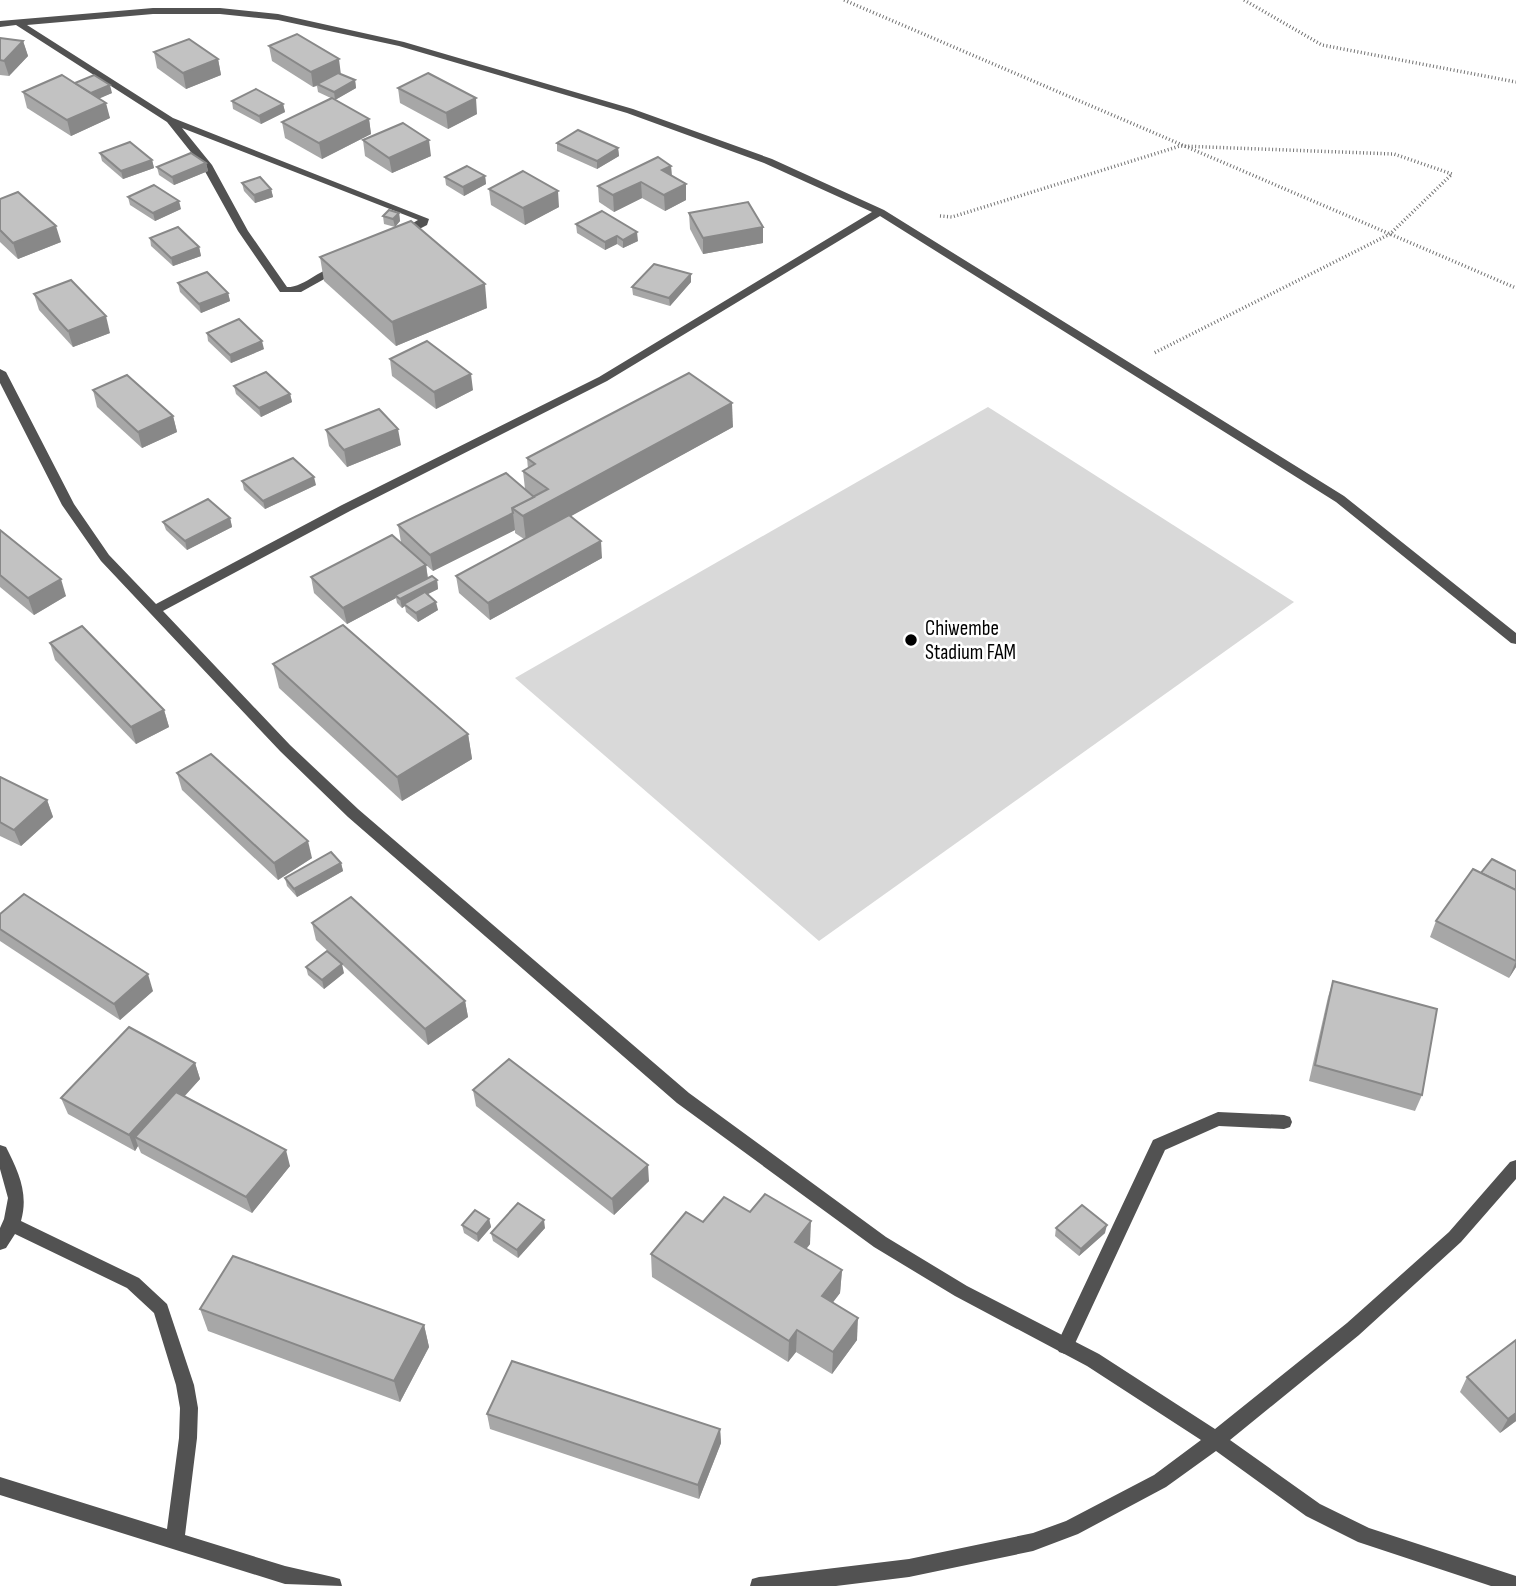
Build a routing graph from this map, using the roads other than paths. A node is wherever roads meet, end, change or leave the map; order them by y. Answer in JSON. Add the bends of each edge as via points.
{"nodes":[{"id":1,"x":19,"y":23,"type":"junction"},
{"id":2,"x":0,"y":24,"type":"edge"},
{"id":3,"x":170,"y":120,"type":"junction"},
{"id":4,"x":880,"y":212,"type":"junction"},
{"id":5,"x":388,"y":241,"type":"edge"},
{"id":6,"x":354,"y":260,"type":"edge"},
{"id":7,"x":0,"y":372,"type":"edge"},
{"id":8,"x":156,"y":609,"type":"junction"},
{"id":9,"x":1516,"y":640,"type":"edge"},
{"id":10,"x":1284,"y":1122,"type":"dead end"},
{"id":11,"x":0,"y":1152,"type":"edge"},
{"id":12,"x":1516,"y":1167,"type":"edge"},
{"id":13,"x":13,"y":1225,"type":"junction"},
{"id":14,"x":0,"y":1243,"type":"edge"},
{"id":15,"x":1065,"y":1346,"type":"junction"},
{"id":16,"x":1216,"y":1440,"type":"junction"},
{"id":17,"x":0,"y":1486,"type":"edge"},
{"id":18,"x":175,"y":1541,"type":"junction"},
{"id":19,"x":1516,"y":1585,"type":"edge"},
{"id":20,"x":333,"y":1586,"type":"edge"},
{"id":21,"x":759,"y":1586,"type":"edge"}],
"edges":[{"from":1,"to":2,"type":"street"},
{"from":1,"to":3,"type":"street"},
{"from":1,"to":4,"type":"street","via":[[153,11],[220,12],[259,14],[350,31],[630,111],[780,166]]},
{"from":3,"to":5,"type":"street","via":[[424,219]]},
{"from":3,"to":6,"type":"street","via":[[207,165],[243,231],[284,290],[297,290]]},
{"from":4,"to":8,"type":"street","via":[[603,379]]},
{"from":4,"to":9,"type":"street","via":[[1340,499]]},
{"from":7,"to":8,"type":"street","via":[[83,530]]},
{"from":8,"to":15,"type":"street","via":[[285,748],[353,813],[683,1098],[880,1242],[961,1292]]},
{"from":10,"to":15,"type":"street","via":[[1218,1119],[1159,1145]]},
{"from":11,"to":13,"type":"street","via":[[18,1203]]},
{"from":12,"to":16,"type":"street","via":[[1455,1237],[1353,1329]]},
{"from":13,"to":14,"type":"street"},
{"from":13,"to":18,"type":"street","via":[[133,1283],[161,1309],[188,1408]]},
{"from":15,"to":16,"type":"street"},
{"from":16,"to":19,"type":"street","via":[[1338,1524]]},
{"from":16,"to":21,"type":"street","via":[[1160,1480],[1071,1528],[1033,1542],[909,1568]]},
{"from":17,"to":18,"type":"street"},
{"from":18,"to":20,"type":"street"}]}
